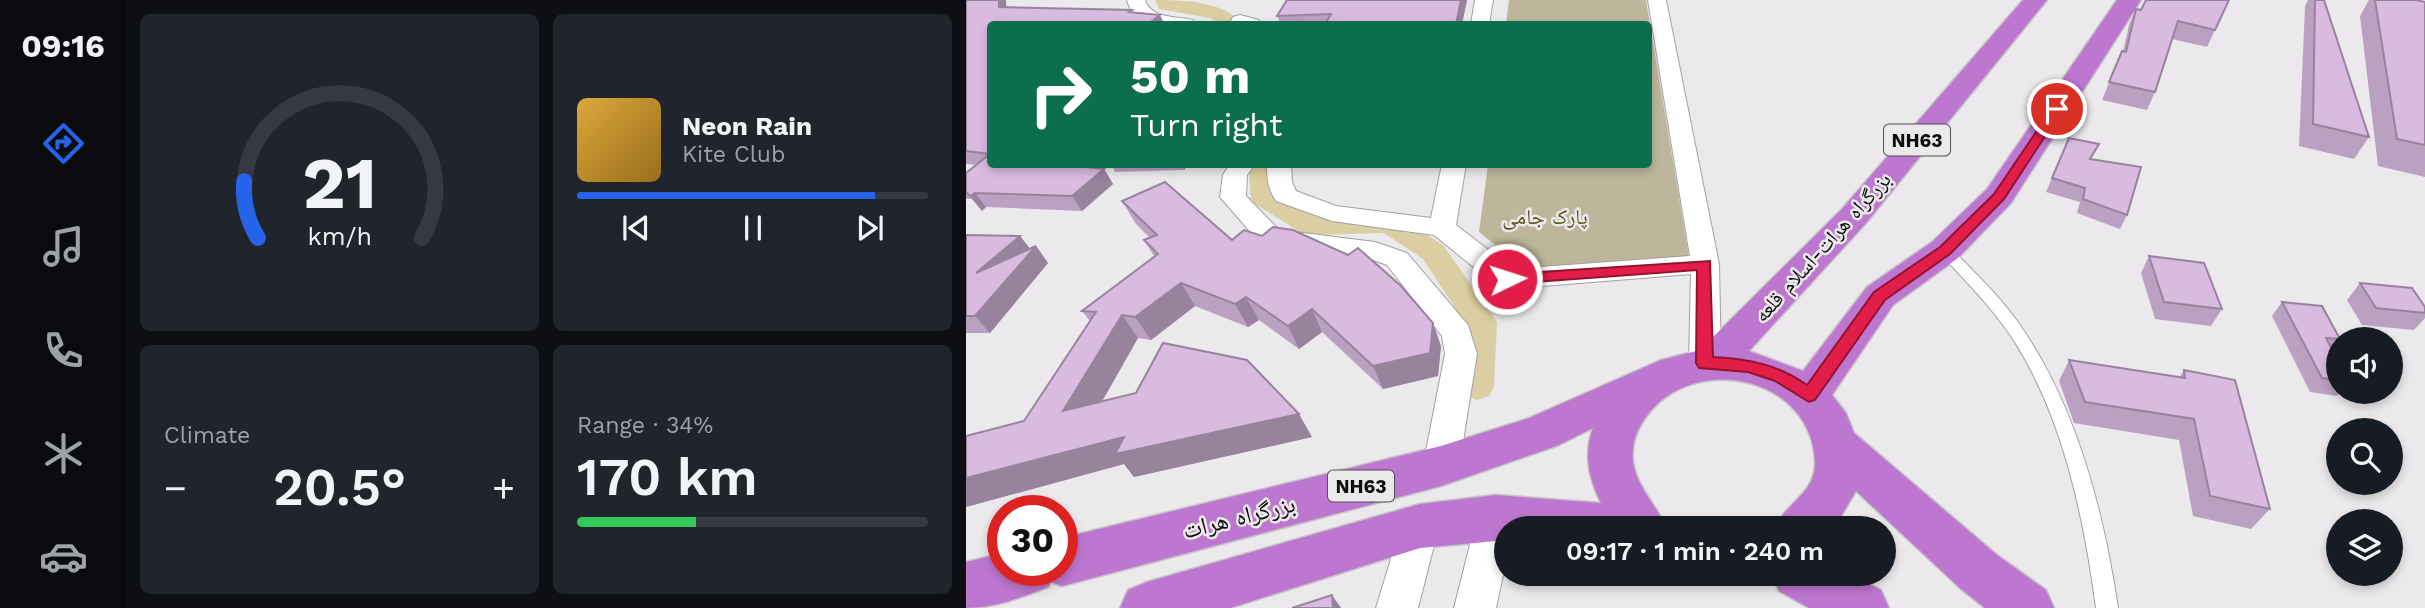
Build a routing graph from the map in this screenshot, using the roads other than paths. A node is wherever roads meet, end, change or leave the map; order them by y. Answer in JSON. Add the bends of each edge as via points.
{"nodes":[{"id":1,"x":1136,"y":0,"type":"edge"},
{"id":2,"x":1484,"y":0,"type":"edge"},
{"id":3,"x":1657,"y":0,"type":"edge"},
{"id":4,"x":2035,"y":0,"type":"edge"},
{"id":5,"x":2129,"y":0,"type":"edge"},
{"id":6,"x":1171,"y":21,"type":"edge"},
{"id":7,"x":1480,"y":21,"type":"edge"},
{"id":8,"x":1240,"y":168,"type":"edge"},
{"id":9,"x":1279,"y":168,"type":"edge"},
{"id":10,"x":1453,"y":168,"type":"edge"},
{"id":11,"x":1442,"y":228,"type":"junction"},
{"id":12,"x":1945,"y":250,"type":"junction"},
{"id":13,"x":1704,"y":264,"type":"junction"},
{"id":14,"x":1710,"y":363,"type":"junction"},
{"id":15,"x":1651,"y":383,"type":"junction"},
{"id":16,"x":1809,"y":395,"type":"junction"},
{"id":17,"x":1837,"y":445,"type":"junction"},
{"id":18,"x":1441,"y":466,"type":"junction"},
{"id":19,"x":1634,"y":516,"type":"edge"},
{"id":20,"x":1815,"y":516,"type":"edge"},
{"id":21,"x":1494,"y":517,"type":"edge"},
{"id":22,"x":1420,"y":526,"type":"junction"},
{"id":23,"x":1494,"y":526,"type":"edge"},
{"id":24,"x":1078,"y":558,"type":"edge"},
{"id":25,"x":987,"y":581,"type":"edge"},
{"id":26,"x":1820,"y":586,"type":"edge"},
{"id":27,"x":966,"y":587,"type":"edge"},
{"id":28,"x":1147,"y":608,"type":"edge"},
{"id":29,"x":1397,"y":608,"type":"edge"},
{"id":30,"x":1475,"y":608,"type":"edge"},
{"id":31,"x":1863,"y":608,"type":"edge"},
{"id":32,"x":2027,"y":608,"type":"edge"},
{"id":33,"x":2107,"y":608,"type":"edge"}],
"edges":[{"from":1,"to":6,"type":"street","via":[[1145,16]]},
{"from":2,"to":7,"type":"street"},
{"from":3,"to":13,"type":"street"},
{"from":4,"to":14,"type":"highway","name":"بزرگراه هرات-اسلام قلعه","number":"NH63","via":[[1854,216]]},
{"from":5,"to":12,"type":"highway","via":[[1999,197]]},
{"from":8,"to":18,"type":"street","via":[[1233,197],[1271,238],[1375,251],[1397,259],[1457,333],[1461,354]]},
{"from":9,"to":11,"type":"street","via":[[1285,196],[1332,213]]},
{"from":10,"to":11,"type":"street"},
{"from":11,"to":13,"type":"street","via":[[1507,279]]},
{"from":12,"to":16,"type":"highway","via":[[1880,296]]},
{"from":12,"to":33,"type":"lane","via":[[2004,315],[2027,349],[2064,429],[2102,565]]},
{"from":13,"to":14,"type":"street"},
{"from":14,"to":15,"type":"highway","number":"NH63","via":[[1676,370]]},
{"from":14,"to":16,"type":"highway","number":"NH63","via":[[1749,365],[1781,376]]},
{"from":15,"to":18,"type":"highway","name":"بزرگراه هرات","number":"NH63","via":[[1543,432]]},
{"from":15,"to":19,"type":"highway","number":"NH63","via":[[1629,404],[1614,430],[1610,460],[1619,491]]},
{"from":16,"to":17,"type":"highway","number":"NH63","via":[[1827,418]]},
{"from":17,"to":20,"type":"highway","number":"NH63","via":[[1838,472],[1829,498]]},
{"from":17,"to":32,"type":"highway","via":[[1979,572]]},
{"from":18,"to":24,"type":"highway","name":"بزرگراه هرات","number":"NH63"},
{"from":21,"to":22,"type":"highway","number":"NH63"},
{"from":22,"to":28,"type":"highway","number":"NH63"},
{"from":22,"to":29,"type":"street"},
{"from":23,"to":30,"type":"street"},
{"from":25,"to":27,"type":"highway"},
{"from":26,"to":31,"type":"highway"}]}
